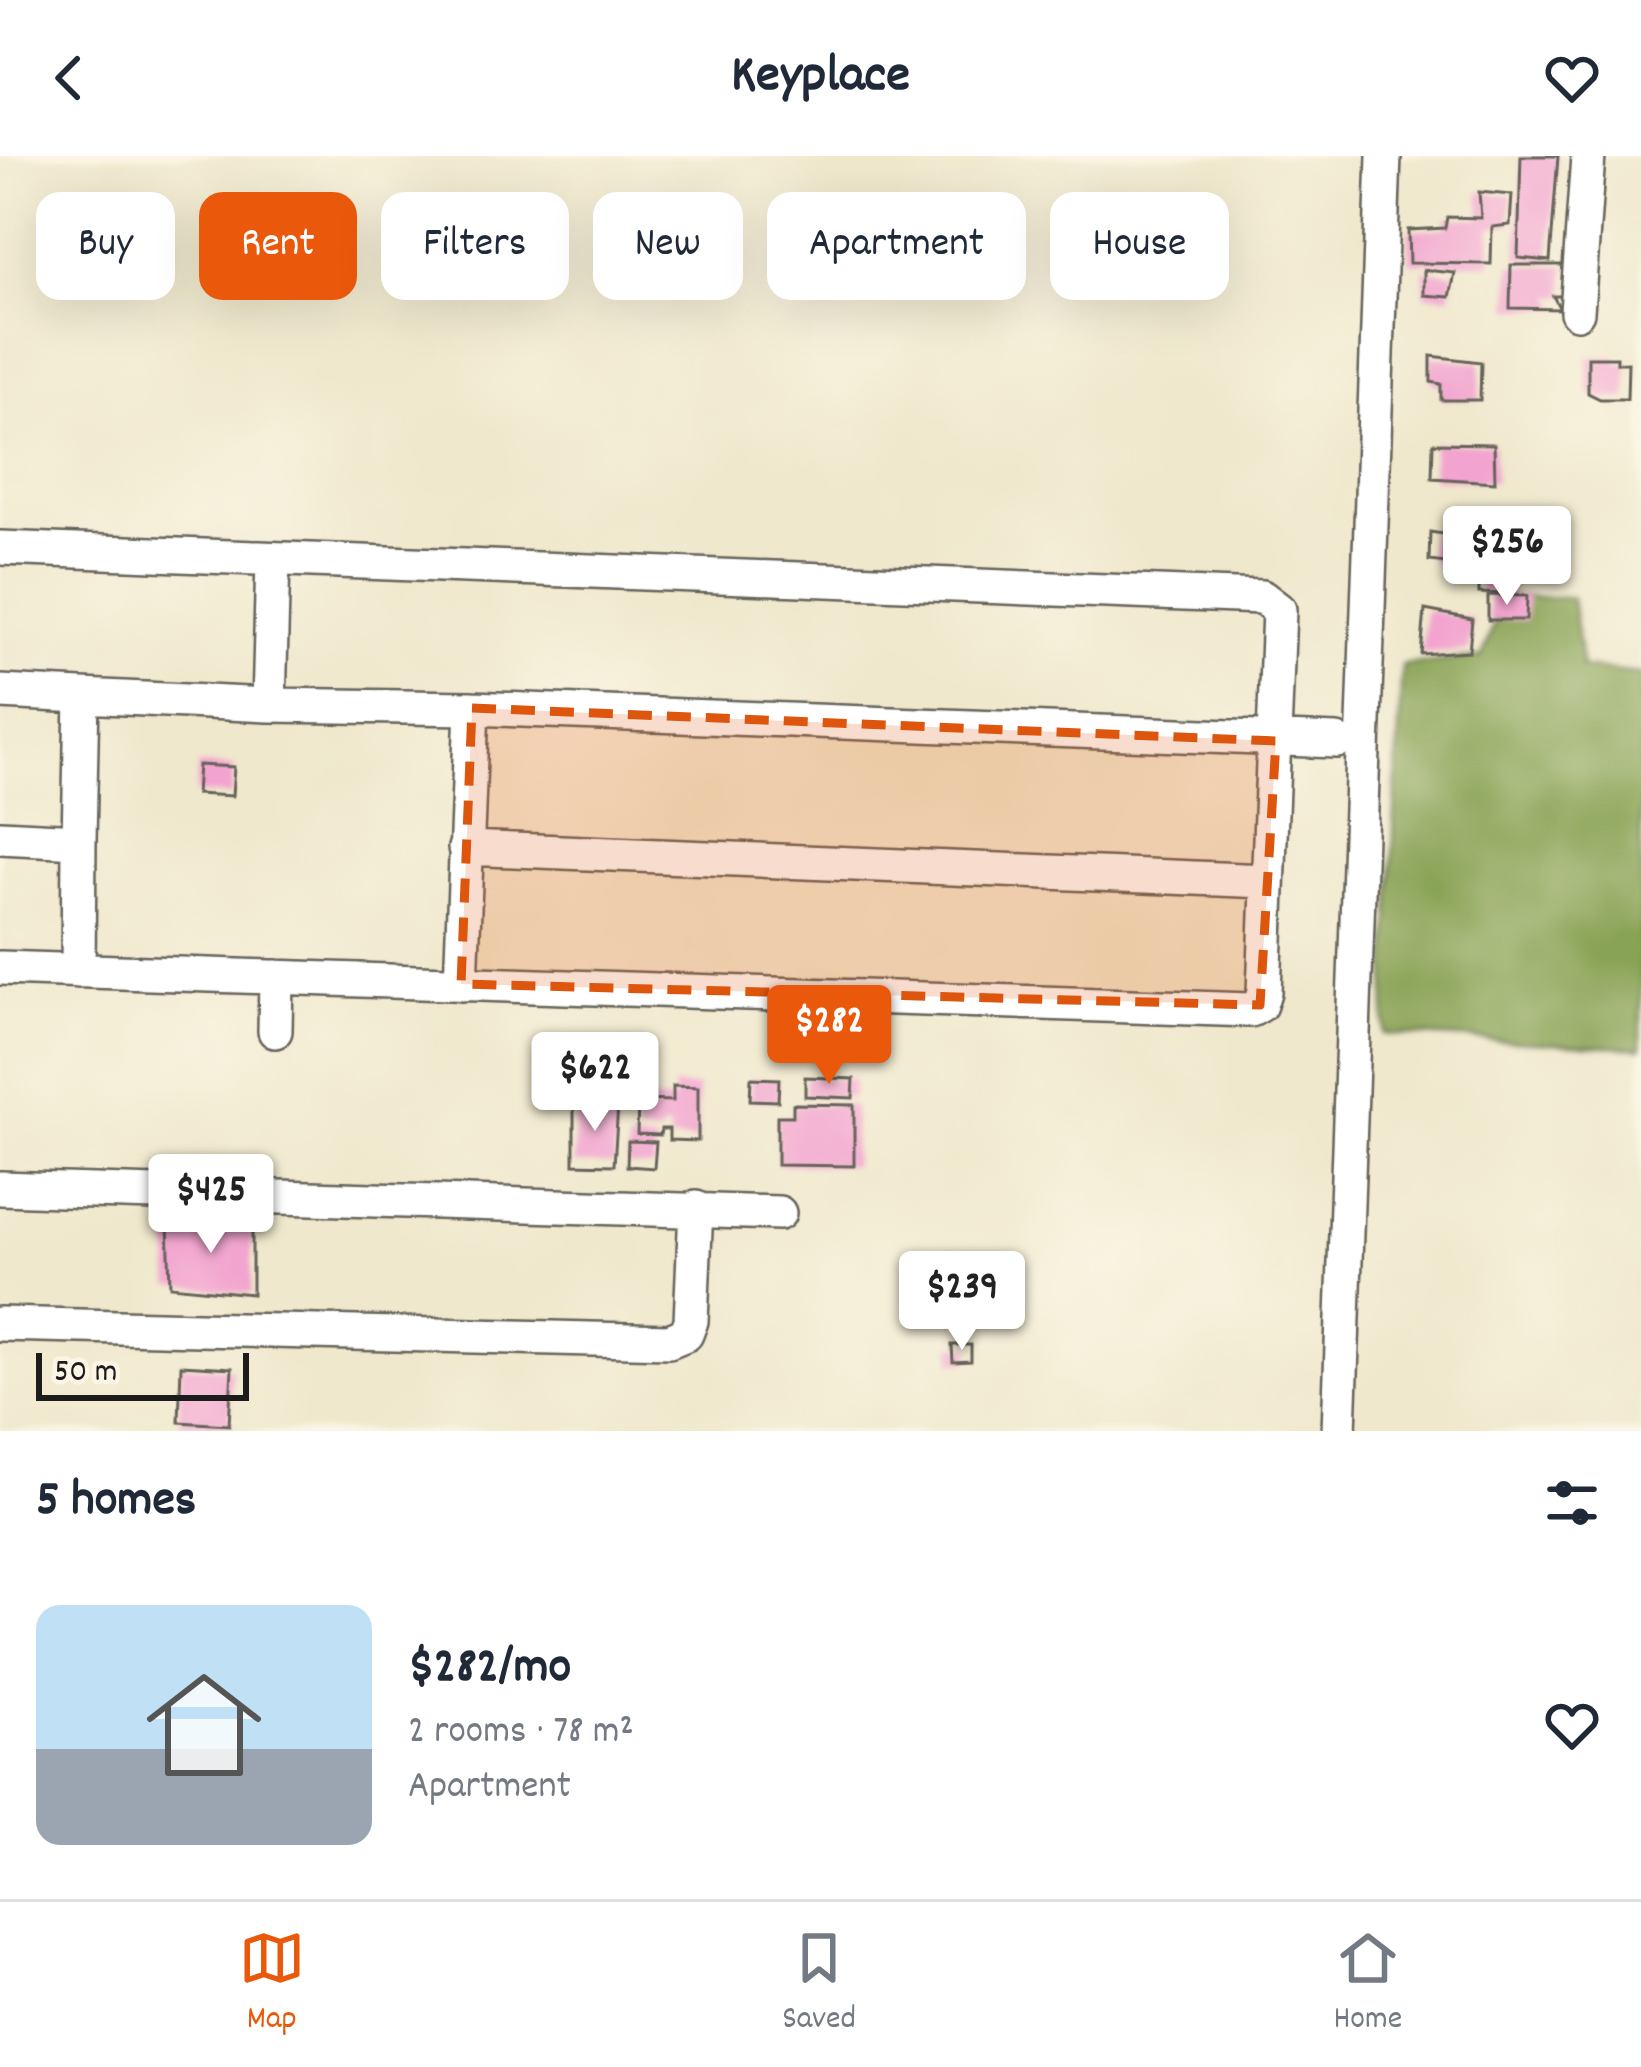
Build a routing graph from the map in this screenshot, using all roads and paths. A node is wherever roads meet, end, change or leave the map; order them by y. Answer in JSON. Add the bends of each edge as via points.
{"nodes":[{"id":1,"x":1384,"y":156,"type":"edge"},
{"id":2,"x":1588,"y":156,"type":"edge"},
{"id":3,"x":1577,"y":312,"type":"dead end"},
{"id":4,"x":0,"y":548,"type":"edge"},
{"id":5,"x":273,"y":559,"type":"junction"},
{"id":6,"x":0,"y":692,"type":"edge"},
{"id":7,"x":82,"y":695,"type":"junction"},
{"id":8,"x":269,"y":705,"type":"junction"},
{"id":9,"x":472,"y":708,"type":"junction"},
{"id":10,"x":1276,"y":741,"type":"junction"},
{"id":11,"x":1337,"y":741,"type":"dead end"},
{"id":12,"x":0,"y":837,"type":"edge"},
{"id":13,"x":79,"y":841,"type":"junction"},
{"id":14,"x":465,"y":848,"type":"junction"},
{"id":15,"x":1268,"y":881,"type":"junction"},
{"id":16,"x":0,"y":968,"type":"edge"},
{"id":17,"x":78,"y":971,"type":"junction"},
{"id":18,"x":276,"y":977,"type":"junction"},
{"id":19,"x":461,"y":984,"type":"junction"},
{"id":20,"x":274,"y":1031,"type":"dead end"},
{"id":21,"x":0,"y":1188,"type":"edge"},
{"id":22,"x":696,"y":1208,"type":"junction"},
{"id":23,"x":779,"y":1213,"type":"dead end"},
{"id":24,"x":0,"y":1324,"type":"edge"},
{"id":25,"x":1339,"y":1431,"type":"edge"}],
"edges":[{"from":1,"to":25,"type":"street"},
{"from":2,"to":3,"type":"street"},
{"from":4,"to":5,"type":"street"},
{"from":5,"to":8,"type":"street"},
{"from":5,"to":10,"type":"street","via":[[1262,597],[1279,610]]},
{"from":6,"to":7,"type":"street"},
{"from":7,"to":8,"type":"street"},
{"from":7,"to":13,"type":"street"},
{"from":8,"to":9,"type":"street"},
{"from":9,"to":10,"type":"street"},
{"from":9,"to":14,"type":"street"},
{"from":10,"to":11,"type":"street"},
{"from":10,"to":15,"type":"street"},
{"from":12,"to":13,"type":"street"},
{"from":13,"to":17,"type":"street"},
{"from":14,"to":15,"type":"street"},
{"from":14,"to":19,"type":"street"},
{"from":15,"to":19,"type":"street","via":[[1264,992],[1251,1010]]},
{"from":16,"to":17,"type":"street"},
{"from":17,"to":18,"type":"street"},
{"from":18,"to":19,"type":"street"},
{"from":18,"to":20,"type":"street"},
{"from":21,"to":22,"type":"street"},
{"from":22,"to":23,"type":"street"},
{"from":22,"to":24,"type":"street","via":[[692,1321],[669,1341]]}]}
